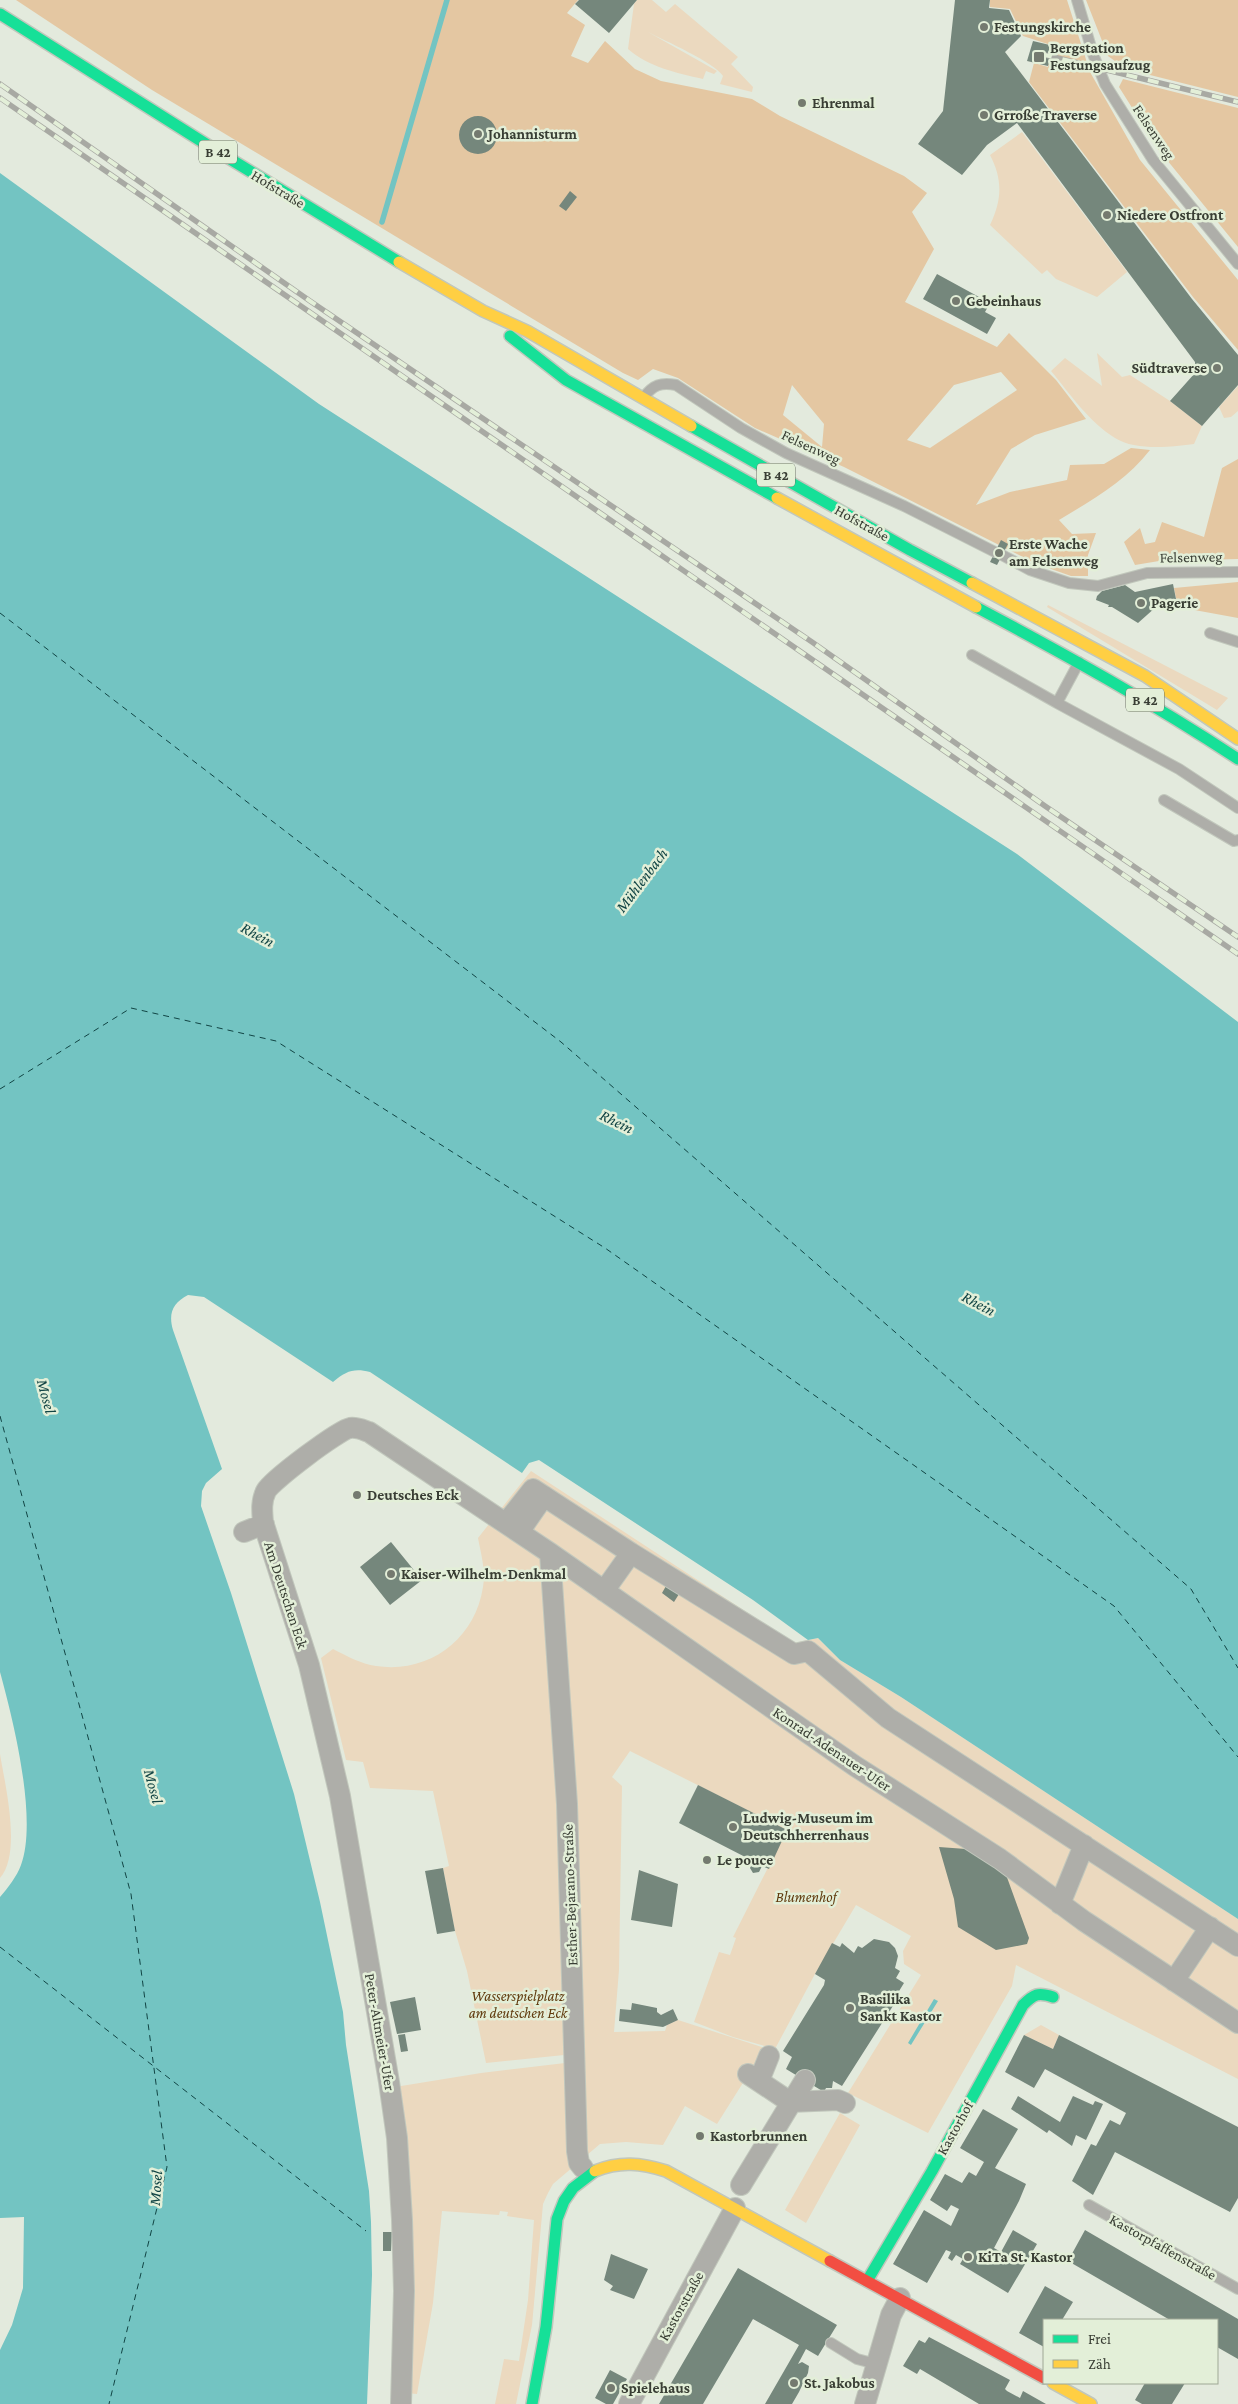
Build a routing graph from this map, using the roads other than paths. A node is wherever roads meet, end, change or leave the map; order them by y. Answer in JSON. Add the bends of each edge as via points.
{"nodes":[{"id":1,"x":1077,"y":0,"type":"edge"},
{"id":2,"x":0,"y":14,"type":"edge"},
{"id":3,"x":1238,"y":264,"type":"edge"},
{"id":4,"x":483,"y":311,"type":"junction"},
{"id":5,"x":643,"y":400,"type":"junction"},
{"id":6,"x":632,"y":417,"type":"junction"},
{"id":7,"x":1238,"y":572,"type":"edge"},
{"id":8,"x":1210,"y":633,"type":"dead end"},
{"id":9,"x":1238,"y":642,"type":"edge"},
{"id":10,"x":1088,"y":644,"type":"junction"},
{"id":11,"x":972,"y":655,"type":"dead end"},
{"id":12,"x":1078,"y":662,"type":"junction"},
{"id":13,"x":1057,"y":703,"type":"junction"},
{"id":14,"x":1238,"y":739,"type":"edge"},
{"id":15,"x":1238,"y":759,"type":"edge"},
{"id":16,"x":1164,"y":800,"type":"dead end"},
{"id":17,"x":1238,"y":808,"type":"edge"},
{"id":18,"x":1238,"y":840,"type":"edge"},
{"id":19,"x":264,"y":1524,"type":"junction"},
{"id":20,"x":512,"y":1528,"type":"junction"},
{"id":21,"x":244,"y":1532,"type":"dead end"},
{"id":22,"x":550,"y":1553,"type":"junction"},
{"id":23,"x":630,"y":1553,"type":"junction"},
{"id":24,"x":604,"y":1591,"type":"junction"},
{"id":25,"x":309,"y":1665,"type":"joint"},
{"id":26,"x":1084,"y":1845,"type":"junction"},
{"id":27,"x":1060,"y":1904,"type":"junction"},
{"id":28,"x":1210,"y":1927,"type":"junction"},
{"id":29,"x":1238,"y":1946,"type":"edge"},
{"id":30,"x":1174,"y":1981,"type":"junction"},
{"id":31,"x":1054,"y":1997,"type":"dead end"},
{"id":32,"x":1238,"y":2023,"type":"edge"},
{"id":33,"x":769,"y":2056,"type":"dead end"},
{"id":34,"x":805,"y":2080,"type":"dead end"},
{"id":35,"x":790,"y":2102,"type":"junction"},
{"id":36,"x":845,"y":2103,"type":"dead end"},
{"id":37,"x":585,"y":2171,"type":"junction"},
{"id":38,"x":742,"y":2185,"type":"dead end"},
{"id":39,"x":1089,"y":2205,"type":"dead end"},
{"id":40,"x":735,"y":2208,"type":"junction"},
{"id":41,"x":867,"y":2281,"type":"junction"},
{"id":42,"x":1238,"y":2289,"type":"edge"},
{"id":43,"x":900,"y":2298,"type":"junction"},
{"id":44,"x":831,"y":2343,"type":"dead end"},
{"id":45,"x":876,"y":2364,"type":"junction"},
{"id":46,"x":1043,"y":2377,"type":"edge"},
{"id":47,"x":1055,"y":2384,"type":"edge"},
{"id":48,"x":401,"y":2404,"type":"edge"},
{"id":49,"x":532,"y":2404,"type":"edge"},
{"id":50,"x":628,"y":2404,"type":"edge"},
{"id":51,"x":865,"y":2404,"type":"edge"},
{"id":52,"x":1091,"y":2404,"type":"edge"}],
"edges":[{"from":1,"to":3,"type":"lane","name":"Felsenweg","via":[[1105,84],[1153,160]]},
{"from":2,"to":4,"type":"main road","name":"Hofstraße","number":"B 42","via":[[217,151]]},
{"from":4,"to":5,"type":"main road","name":"Hofstraße","number":"B 42","via":[[528,331]]},
{"from":4,"to":6,"type":"main road","name":"Hofstraße","number":"B 42","via":[[566,380]]},
{"from":5,"to":6,"type":"lane","name":"Felsenweg"},
{"from":5,"to":7,"type":"lane","name":"Felsenweg","via":[[656,385],[676,385],[786,453],[904,506],[1030,570],[1069,583],[1098,586],[1147,573]]},
{"from":5,"to":10,"type":"main road","name":"Hofstraße","number":"B 42","via":[[910,550]]},
{"from":6,"to":12,"type":"main road","name":"Hofstraße","number":"B 42"},
{"from":8,"to":9,"type":"lane"},
{"from":10,"to":12,"type":"lane"},
{"from":10,"to":14,"type":"main road","name":"Hofstraße","number":"B 42","via":[[1145,676]]},
{"from":11,"to":13,"type":"lane"},
{"from":12,"to":13,"type":"lane"},
{"from":12,"to":15,"type":"main road","name":"Hofstraße","number":"B 42","via":[[1177,719]]},
{"from":13,"to":17,"type":"lane","via":[[1179,769]]},
{"from":16,"to":18,"type":"lane","via":[[1234,841]]},
{"from":19,"to":20,"type":"street","name":"Am Deutschen Eck","via":[[262,1501],[272,1483],[343,1431],[376,1427]]},
{"from":19,"to":21,"type":"street","name":"Am Deutschen Eck"},
{"from":19,"to":25,"type":"street","name":"Am Deutschen Eck"},
{"from":20,"to":22,"type":"street","name":"Konrad-Adenauer-Ufer"},
{"from":20,"to":23,"type":"street","via":[[544,1496]]},
{"from":22,"to":24,"type":"street","name":"Konrad-Adenauer-Ufer"},
{"from":22,"to":37,"type":"street","name":"Esther-Bejarano-Straße","via":[[568,1833],[578,2151],[579,2163]]},
{"from":23,"to":24,"type":"street"},
{"from":23,"to":26,"type":"street","via":[[794,1654],[808,1652],[888,1718]]},
{"from":24,"to":27,"type":"street","name":"Konrad-Adenauer-Ufer","via":[[855,1766],[1000,1858]]},
{"from":25,"to":48,"type":"street","name":"Peter-Altmeier-Ufer","via":[[340,1796],[397,2138],[404,2291]]},
{"from":26,"to":27,"type":"street"},
{"from":26,"to":28,"type":"street"},
{"from":27,"to":30,"type":"street","name":"Konrad-Adenauer-Ufer"},
{"from":28,"to":29,"type":"street"},
{"from":28,"to":30,"type":"street"},
{"from":30,"to":32,"type":"street","name":"Konrad-Adenauer-Ufer"},
{"from":31,"to":41,"type":"main road","name":"Kastorhof","via":[[1034,1994],[1023,2005]]},
{"from":33,"to":35,"type":"street","via":[[754,2078]]},
{"from":34,"to":35,"type":"street"},
{"from":35,"to":36,"type":"street","via":[[838,2100]]},
{"from":35,"to":38,"type":"street"},
{"from":37,"to":40,"type":"main road","via":[[605,2165],[640,2162],[666,2170]]},
{"from":37,"to":49,"type":"main road","via":[[559,2214],[545,2334]]},
{"from":39,"to":42,"type":"lane","name":"Kastorpfaffenstraße"},
{"from":40,"to":41,"type":"main road"},
{"from":40,"to":50,"type":"street","name":"Kastorstraße"},
{"from":41,"to":43,"type":"main road"},
{"from":43,"to":45,"type":"street","via":[[891,2315]]},
{"from":43,"to":46,"type":"main road"},
{"from":44,"to":45,"type":"lane","via":[[857,2359]]},
{"from":45,"to":51,"type":"street"},
{"from":47,"to":52,"type":"main road"}]}
